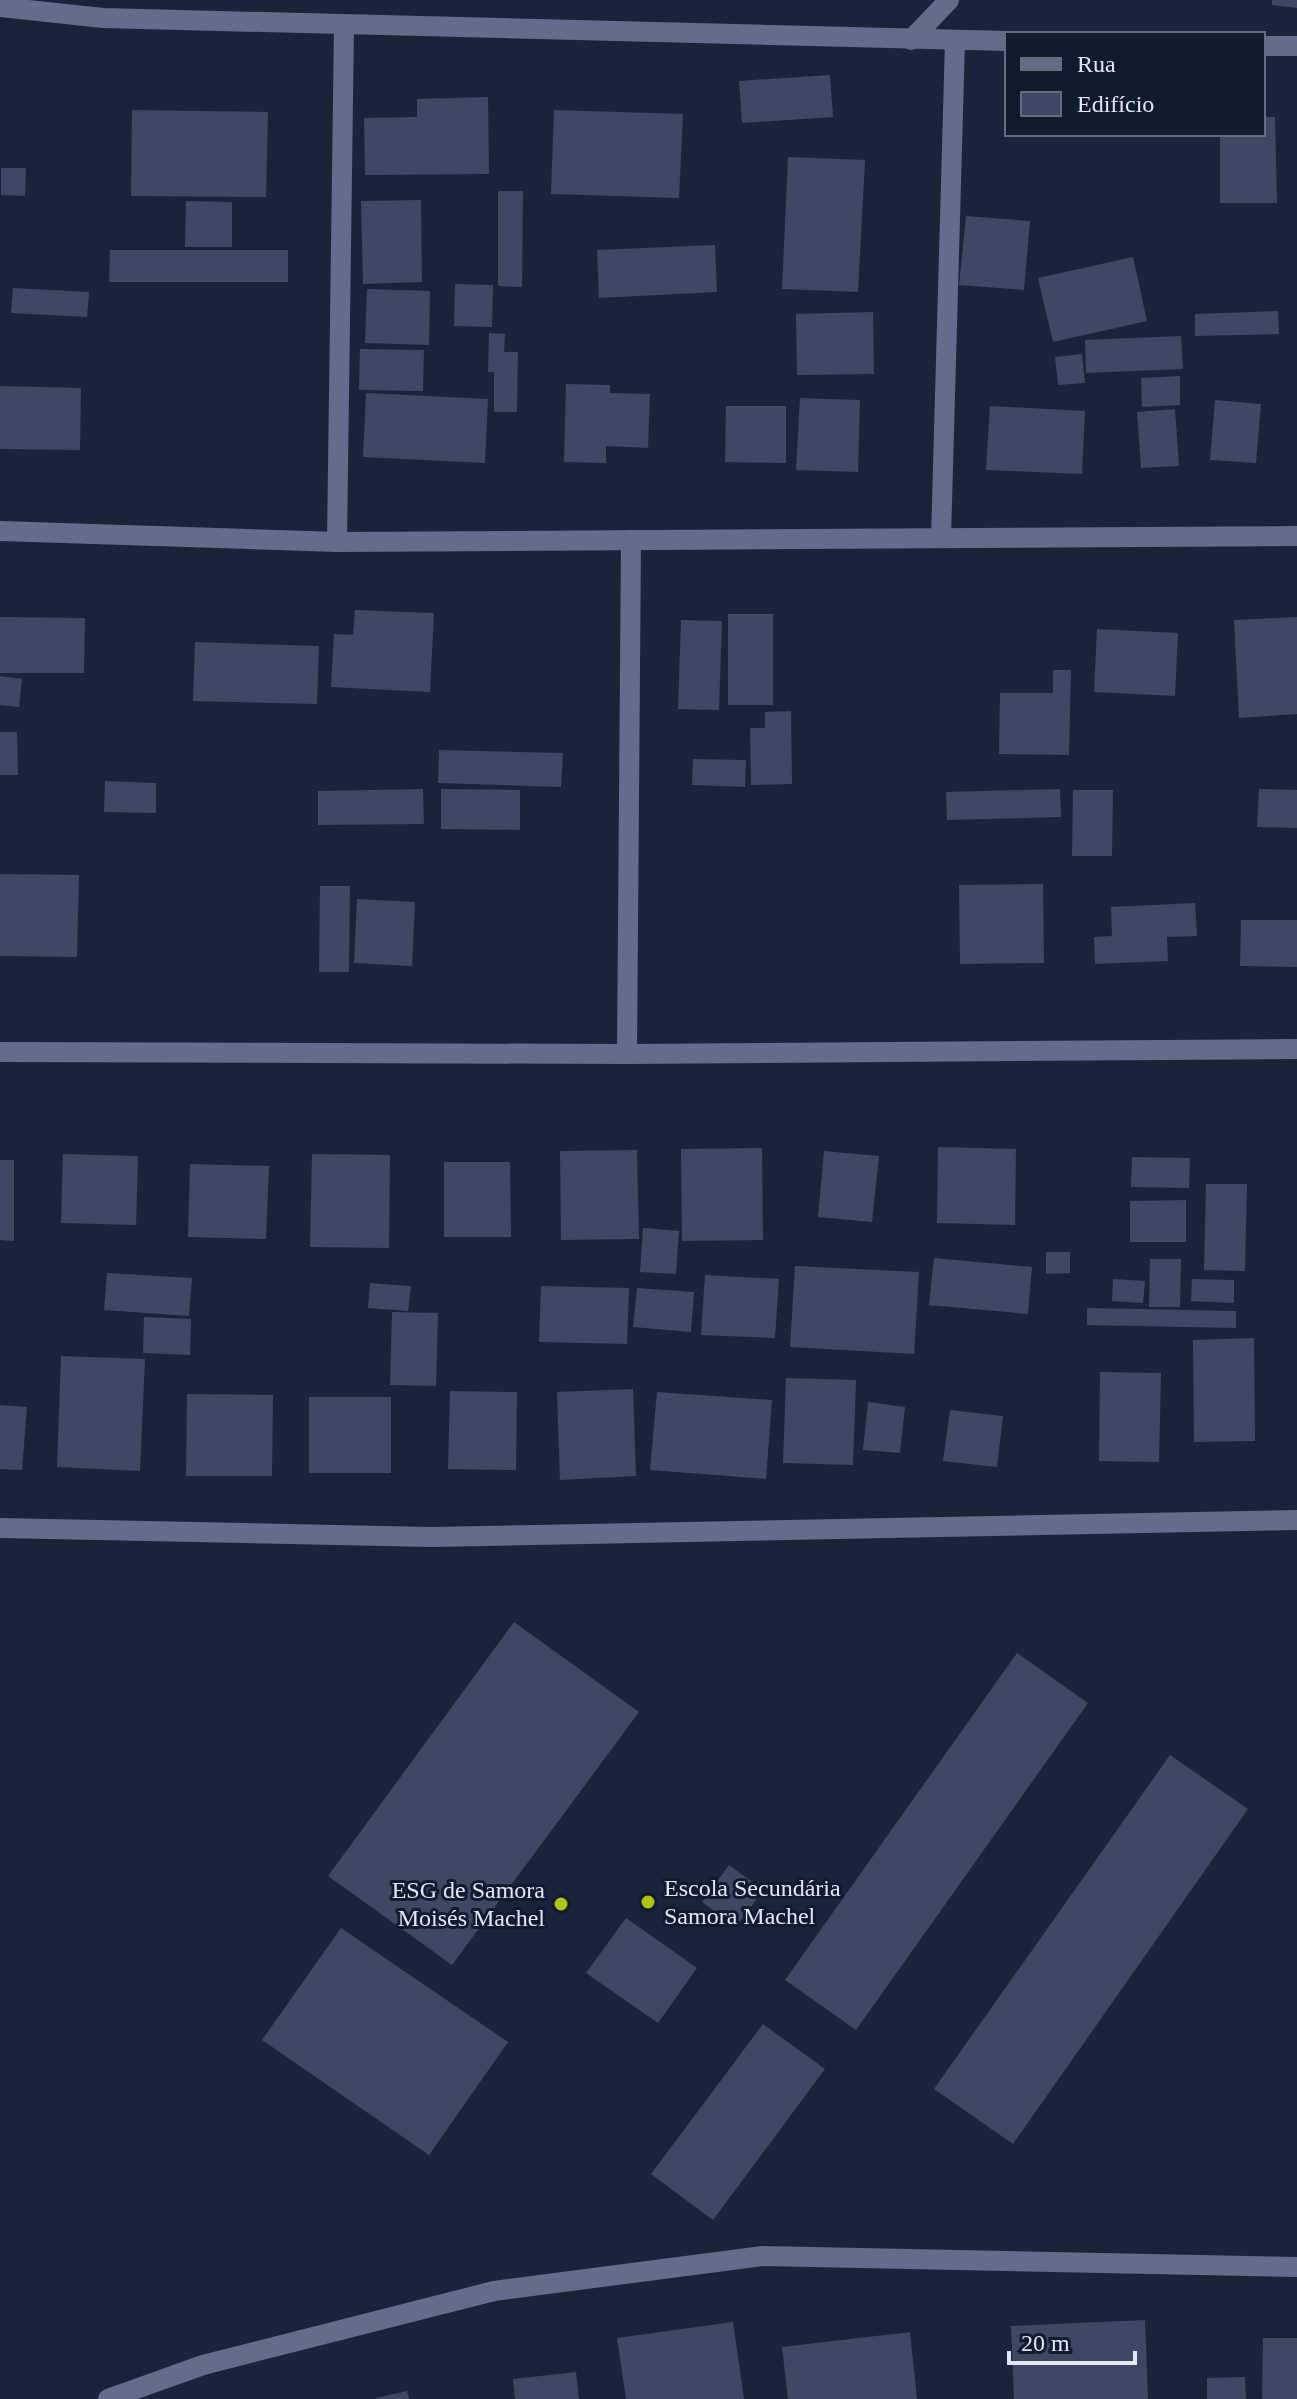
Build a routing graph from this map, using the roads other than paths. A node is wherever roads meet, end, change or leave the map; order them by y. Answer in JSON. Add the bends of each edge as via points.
{"nodes":[{"id":1,"x":949,"y":0,"type":"edge"},
{"id":2,"x":0,"y":7,"type":"edge"},
{"id":3,"x":344,"y":25,"type":"junction"},
{"id":4,"x":911,"y":40,"type":"junction"},
{"id":5,"x":955,"y":41,"type":"junction"},
{"id":6,"x":1005,"y":41,"type":"edge"},
{"id":7,"x":1265,"y":46,"type":"edge"},
{"id":8,"x":1297,"y":46,"type":"edge"},
{"id":9,"x":0,"y":531,"type":"edge"},
{"id":10,"x":1297,"y":536,"type":"edge"},
{"id":11,"x":941,"y":538,"type":"junction"},
{"id":12,"x":631,"y":540,"type":"junction"},
{"id":13,"x":337,"y":542,"type":"junction"},
{"id":14,"x":1297,"y":1049,"type":"edge"},
{"id":15,"x":0,"y":1052,"type":"edge"},
{"id":16,"x":627,"y":1054,"type":"junction"},
{"id":17,"x":1297,"y":1520,"type":"edge"},
{"id":18,"x":0,"y":1528,"type":"edge"},
{"id":19,"x":1297,"y":2267,"type":"edge"},
{"id":20,"x":108,"y":2399,"type":"edge"}],
"edges":[{"from":1,"to":4,"type":"street"},
{"from":2,"to":3,"type":"street","via":[[103,18]]},
{"from":3,"to":4,"type":"street"},
{"from":3,"to":13,"type":"street"},
{"from":4,"to":5,"type":"street"},
{"from":5,"to":6,"type":"street"},
{"from":5,"to":11,"type":"street"},
{"from":7,"to":8,"type":"street"},
{"from":9,"to":13,"type":"street"},
{"from":10,"to":11,"type":"street"},
{"from":11,"to":12,"type":"street"},
{"from":12,"to":13,"type":"street"},
{"from":12,"to":16,"type":"street"},
{"from":14,"to":16,"type":"street"},
{"from":15,"to":16,"type":"street"},
{"from":17,"to":18,"type":"street","via":[[431,1537]]},
{"from":19,"to":20,"type":"street","via":[[763,2256],[494,2291],[203,2365]]}]}
